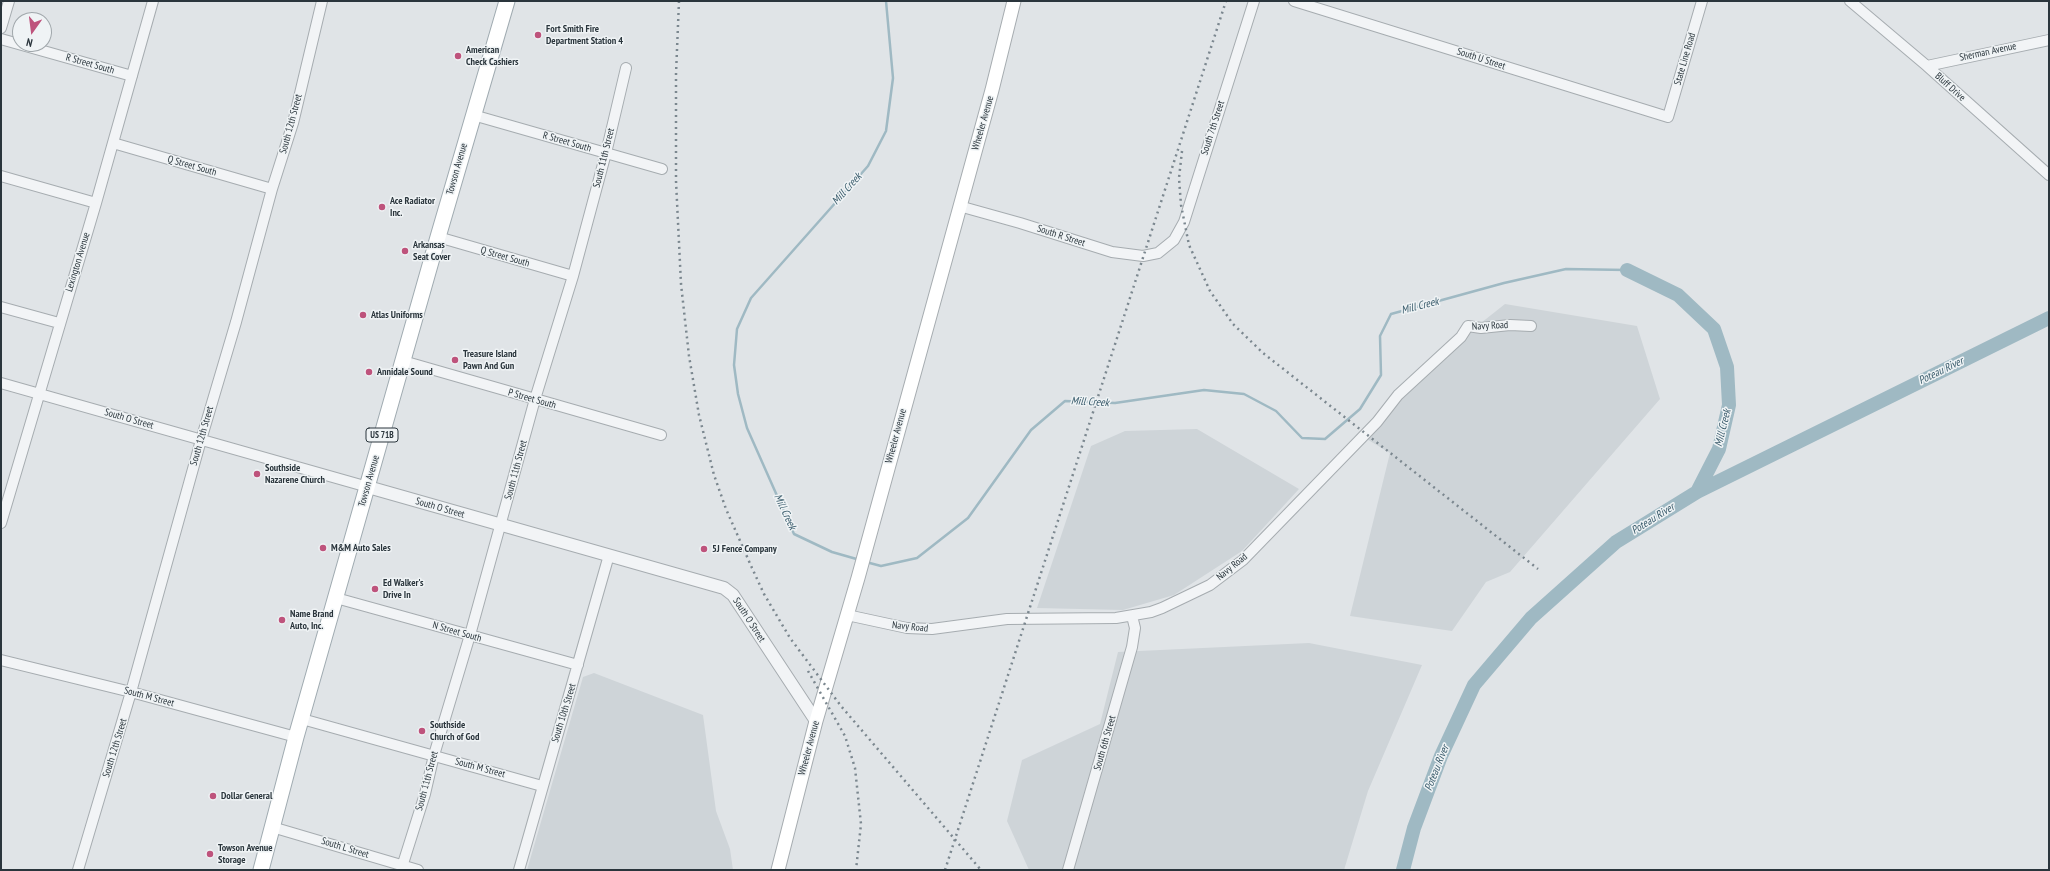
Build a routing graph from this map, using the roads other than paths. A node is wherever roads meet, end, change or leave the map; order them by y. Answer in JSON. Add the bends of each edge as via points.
{"nodes":[{"id":1,"x":9,"y":1,"type":"edge"},
{"id":2,"x":153,"y":1,"type":"edge"},
{"id":3,"x":322,"y":1,"type":"edge"},
{"id":4,"x":508,"y":1,"type":"edge"},
{"id":5,"x":1014,"y":1,"type":"edge"},
{"id":6,"x":1254,"y":1,"type":"edge"},
{"id":7,"x":1294,"y":1,"type":"edge"},
{"id":8,"x":1702,"y":1,"type":"edge"},
{"id":9,"x":1850,"y":1,"type":"edge"},
{"id":10,"x":1,"y":28,"type":"edge"},
{"id":11,"x":1,"y":39,"type":"edge"},
{"id":12,"x":2049,"y":40,"type":"edge"},
{"id":13,"x":1927,"y":66,"type":"junction"},
{"id":14,"x":626,"y":68,"type":"dead end"},
{"id":15,"x":132,"y":76,"type":"junction"},
{"id":16,"x":473,"y":115,"type":"junction"},
{"id":17,"x":1668,"y":117,"type":"joint"},
{"id":18,"x":113,"y":143,"type":"junction"},
{"id":19,"x":606,"y":153,"type":"junction"},
{"id":20,"x":662,"y":169,"type":"dead end"},
{"id":21,"x":2049,"y":175,"type":"edge"},
{"id":22,"x":1,"y":176,"type":"edge"},
{"id":23,"x":272,"y":189,"type":"junction"},
{"id":24,"x":96,"y":203,"type":"junction"},
{"id":25,"x":959,"y":206,"type":"junction"},
{"id":26,"x":438,"y":237,"type":"junction"},
{"id":27,"x":1163,"y":250,"type":"joint"},
{"id":28,"x":573,"y":276,"type":"junction"},
{"id":29,"x":1,"y":307,"type":"edge"},
{"id":30,"x":60,"y":323,"type":"junction"},
{"id":31,"x":1530,"y":326,"type":"dead end"},
{"id":32,"x":403,"y":361,"type":"junction"},
{"id":33,"x":1,"y":383,"type":"edge"},
{"id":34,"x":38,"y":394,"type":"junction"},
{"id":35,"x":535,"y":400,"type":"junction"},
{"id":36,"x":661,"y":435,"type":"dead end"},
{"id":37,"x":201,"y":440,"type":"junction"},
{"id":38,"x":368,"y":487,"type":"junction"},
{"id":39,"x":1,"y":523,"type":"edge"},
{"id":40,"x":501,"y":525,"type":"junction"},
{"id":41,"x":609,"y":555,"type":"junction"},
{"id":42,"x":336,"y":598,"type":"junction"},
{"id":43,"x":847,"y":615,"type":"junction"},
{"id":44,"x":1132,"y":616,"type":"junction"},
{"id":45,"x":470,"y":635,"type":"junction"},
{"id":46,"x":1,"y":660,"type":"edge"},
{"id":47,"x":578,"y":665,"type":"junction"},
{"id":48,"x":131,"y":692,"type":"junction"},
{"id":49,"x":302,"y":719,"type":"junction"},
{"id":50,"x":816,"y":721,"type":"junction"},
{"id":51,"x":296,"y":738,"type":"junction"},
{"id":52,"x":434,"y":756,"type":"junction"},
{"id":53,"x":542,"y":786,"type":"junction"},
{"id":54,"x":272,"y":827,"type":"junction"},
{"id":55,"x":402,"y":868,"type":"edge"},
{"id":56,"x":78,"y":870,"type":"edge"},
{"id":57,"x":261,"y":870,"type":"edge"},
{"id":58,"x":418,"y":870,"type":"edge"},
{"id":59,"x":519,"y":870,"type":"edge"},
{"id":60,"x":778,"y":870,"type":"edge"},
{"id":61,"x":1068,"y":870,"type":"edge"}],
"edges":[{"from":1,"to":10,"type":"street"},
{"from":2,"to":15,"type":"street","name":"Lexington Avenue"},
{"from":3,"to":23,"type":"street","name":"South 12th Street","via":[[293,123]]},
{"from":4,"to":16,"type":"main road","name":"Towson Avenue","number":"US 71B"},
{"from":5,"to":25,"type":"main road","name":"Wheeler Avenue"},
{"from":6,"to":27,"type":"street","name":"South 7th Street","via":[[1184,222],[1174,240]]},
{"from":7,"to":17,"type":"street","name":"South U Street"},
{"from":8,"to":17,"type":"street","name":"State Line Road"},
{"from":9,"to":13,"type":"street","name":"Bluff Drive"},
{"from":11,"to":15,"type":"street","name":"R Street South"},
{"from":12,"to":13,"type":"street","name":"Sherman Avenue"},
{"from":13,"to":21,"type":"street","name":"Bluff Drive"},
{"from":14,"to":19,"type":"street","name":"South 11th Street"},
{"from":15,"to":18,"type":"street","name":"Lexington Avenue"},
{"from":16,"to":19,"type":"street","name":"R Street South"},
{"from":16,"to":26,"type":"main road","name":"Towson Avenue","number":"US 71B"},
{"from":18,"to":23,"type":"street","name":"Q Street South"},
{"from":18,"to":24,"type":"street","name":"Lexington Avenue"},
{"from":19,"to":20,"type":"street","name":"R Street South"},
{"from":19,"to":28,"type":"street","name":"South 11th Street"},
{"from":22,"to":24,"type":"street"},
{"from":23,"to":37,"type":"street","name":"South 12th Street"},
{"from":24,"to":30,"type":"street","name":"Lexington Avenue"},
{"from":25,"to":27,"type":"street","name":"South R Street","via":[[1122,255],[1152,255]]},
{"from":25,"to":43,"type":"main road","name":"Wheeler Avenue"},
{"from":26,"to":28,"type":"street","name":"Q Street South"},
{"from":26,"to":32,"type":"main road","name":"Towson Avenue","number":"US 71B"},
{"from":28,"to":35,"type":"street","name":"South 11th Street"},
{"from":29,"to":30,"type":"street"},
{"from":30,"to":34,"type":"street","name":"Lexington Avenue"},
{"from":31,"to":44,"type":"street","name":"Navy Road","via":[[1468,326],[1460,337],[1398,395],[1377,422],[1243,560],[1210,585],[1189,596],[1151,612]]},
{"from":32,"to":35,"type":"street","name":"P Street South"},
{"from":32,"to":38,"type":"main road","name":"Towson Avenue","number":"US 71B"},
{"from":33,"to":34,"type":"street","name":"South O Street"},
{"from":34,"to":37,"type":"street","name":"South O Street"},
{"from":34,"to":39,"type":"street","name":"Lexington Avenue"},
{"from":35,"to":36,"type":"street","name":"P Street South"},
{"from":35,"to":40,"type":"street","name":"South 11th Street"},
{"from":37,"to":38,"type":"street","name":"South O Street"},
{"from":37,"to":48,"type":"street","name":"South 12th Street"},
{"from":38,"to":40,"type":"street","name":"South O Street"},
{"from":38,"to":42,"type":"main road","name":"Towson Avenue","number":"US 71B"},
{"from":40,"to":41,"type":"street","name":"South O Street"},
{"from":40,"to":45,"type":"street","name":"South 11th Street"},
{"from":41,"to":47,"type":"street","name":"South 10th Street"},
{"from":41,"to":50,"type":"street","name":"South O Street","via":[[729,591]]},
{"from":42,"to":45,"type":"street","name":"N Street South"},
{"from":42,"to":49,"type":"main road","name":"Towson Avenue","number":"US 71B"},
{"from":43,"to":44,"type":"street","name":"Navy Road","via":[[921,629],[1007,619],[1098,620]]},
{"from":43,"to":50,"type":"main road","name":"Wheeler Avenue"},
{"from":44,"to":61,"type":"street","name":"South 6th Street","via":[[1135,628],[1132,647]]},
{"from":45,"to":47,"type":"street","name":"N Street South"},
{"from":45,"to":52,"type":"street","name":"South 11th Street"},
{"from":46,"to":48,"type":"street","name":"South M Street"},
{"from":47,"to":53,"type":"street","name":"South 10th Street"},
{"from":48,"to":51,"type":"street","name":"South M Street"},
{"from":48,"to":56,"type":"street","name":"South 12th Street"},
{"from":49,"to":51,"type":"main road","name":"Towson Avenue","number":"US 71B"},
{"from":49,"to":52,"type":"street","name":"South M Street"},
{"from":50,"to":60,"type":"main road","name":"Wheeler Avenue"},
{"from":51,"to":54,"type":"main road","name":"Towson Avenue","number":"US 71B"},
{"from":52,"to":53,"type":"street","name":"South M Street"},
{"from":52,"to":55,"type":"street","name":"South 11th Street"},
{"from":53,"to":59,"type":"street","name":"South 10th Street"},
{"from":54,"to":55,"type":"street","name":"South L Street"},
{"from":54,"to":57,"type":"main road","name":"Towson Avenue","number":"US 71B"},
{"from":55,"to":58,"type":"street","name":"South L Street"}]}
